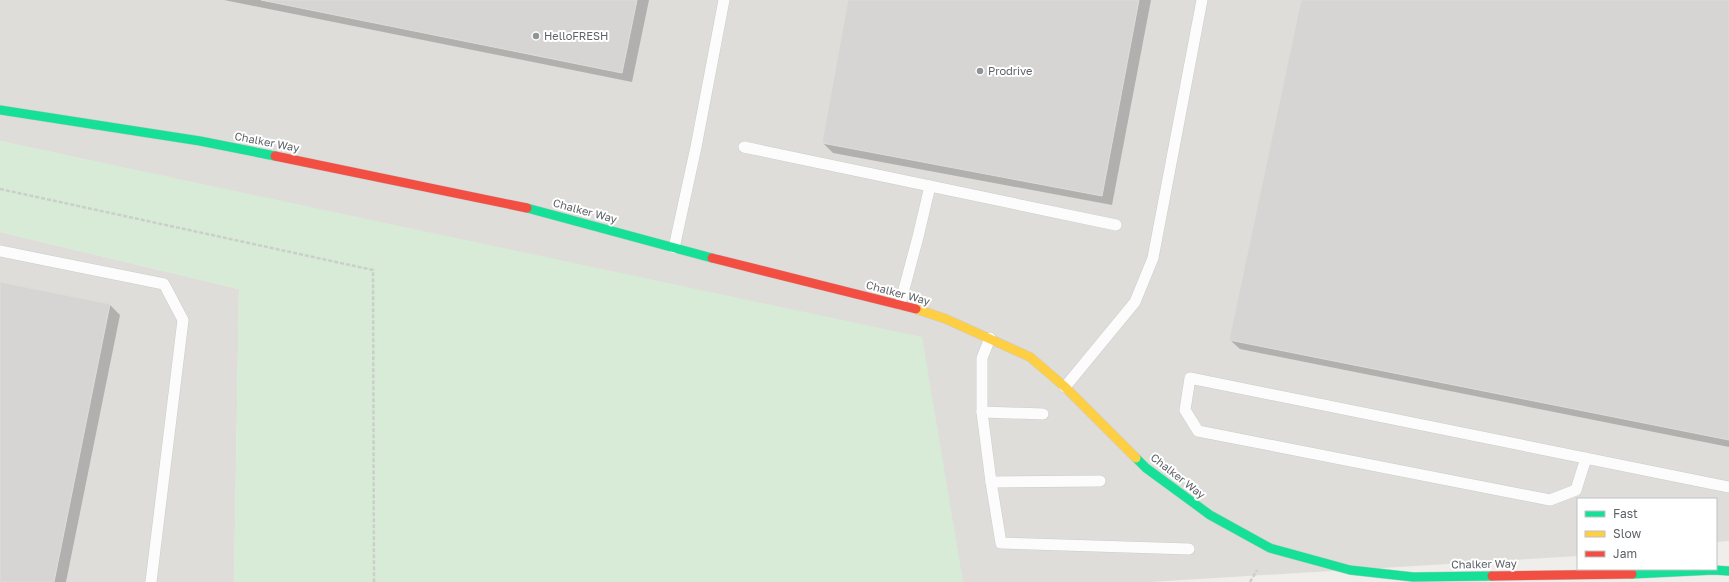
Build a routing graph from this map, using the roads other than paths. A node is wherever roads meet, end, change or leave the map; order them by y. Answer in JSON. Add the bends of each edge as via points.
{"nodes":[{"id":1,"x":724,"y":0,"type":"edge"},
{"id":2,"x":1202,"y":0,"type":"edge"},
{"id":3,"x":0,"y":110,"type":"edge"},
{"id":4,"x":744,"y":147,"type":"dead end"},
{"id":5,"x":930,"y":186,"type":"junction"},
{"id":6,"x":1116,"y":225,"type":"dead end"},
{"id":7,"x":674,"y":248,"type":"junction"},
{"id":8,"x":0,"y":251,"type":"edge"},
{"id":9,"x":900,"y":304,"type":"junction"},
{"id":10,"x":990,"y":338,"type":"junction"},
{"id":11,"x":1065,"y":387,"type":"junction"},
{"id":12,"x":982,"y":412,"type":"junction"},
{"id":13,"x":1043,"y":414,"type":"dead end"},
{"id":14,"x":1586,"y":458,"type":"junction"},
{"id":15,"x":1100,"y":481,"type":"dead end"},
{"id":16,"x":991,"y":482,"type":"junction"},
{"id":17,"x":1729,"y":486,"type":"edge"},
{"id":18,"x":1190,"y":549,"type":"dead end"},
{"id":19,"x":1729,"y":571,"type":"edge"},
{"id":20,"x":151,"y":582,"type":"edge"}],
"edges":[{"from":1,"to":7,"type":"lane"},
{"from":2,"to":11,"type":"lane","via":[[1153,258],[1136,302]]},
{"from":3,"to":7,"type":"street","name":"Chalker Way","via":[[200,141],[505,202]]},
{"from":4,"to":5,"type":"lane"},
{"from":5,"to":6,"type":"lane"},
{"from":5,"to":9,"type":"lane"},
{"from":7,"to":9,"type":"street","name":"Chalker Way"},
{"from":8,"to":20,"type":"lane","via":[[164,284],[184,320]]},
{"from":9,"to":10,"type":"street","name":"Chalker Way","via":[[946,319]]},
{"from":10,"to":11,"type":"street","name":"Chalker Way","via":[[1030,357]]},
{"from":10,"to":12,"type":"lane","via":[[982,358]]},
{"from":11,"to":19,"type":"street","name":"Chalker Way","via":[[1146,468],[1210,515],[1270,548],[1350,570],[1413,577]]},
{"from":12,"to":13,"type":"lane"},
{"from":12,"to":16,"type":"lane"},
{"from":14,"to":14,"type":"lane","via":[[1190,378],[1185,410],[1198,431],[1550,500],[1576,490]]},
{"from":14,"to":17,"type":"lane"},
{"from":15,"to":16,"type":"lane"},
{"from":16,"to":18,"type":"lane","via":[[1001,543]]}]}
